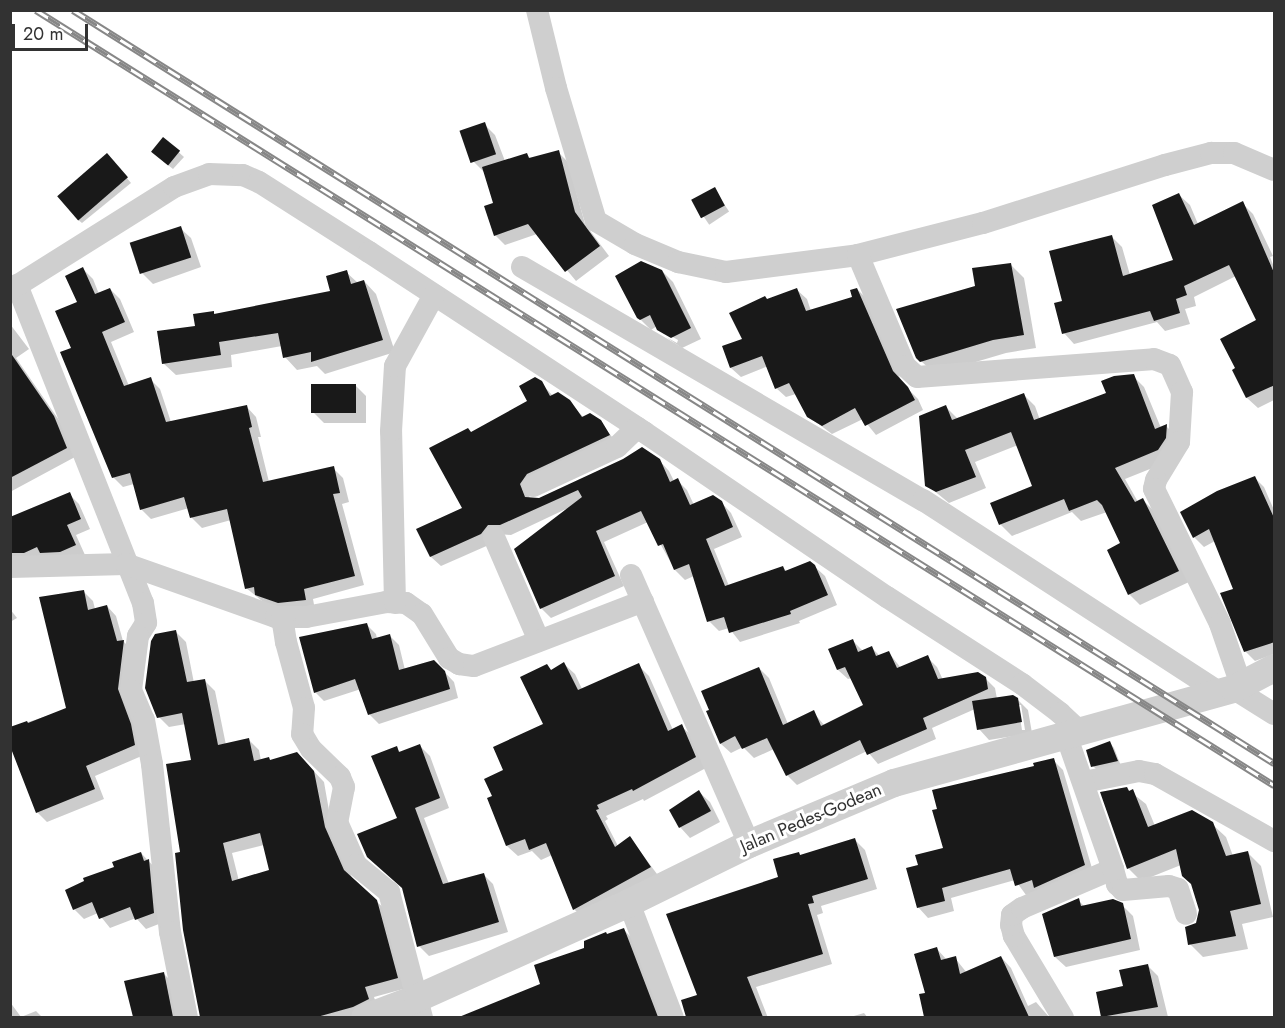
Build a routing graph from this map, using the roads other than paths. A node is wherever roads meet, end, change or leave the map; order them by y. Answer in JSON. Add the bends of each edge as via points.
{"nodes":[{"id":1,"x":537,"y":10,"type":"edge"},
{"id":2,"x":1275,"y":170,"type":"edge"},
{"id":3,"x":858,"y":255,"type":"junction"},
{"id":4,"x":522,"y":267,"type":"dead end"},
{"id":5,"x":14,"y":287,"type":"edge"},
{"id":6,"x":434,"y":294,"type":"junction"},
{"id":7,"x":637,"y":428,"type":"junction"},
{"id":8,"x":533,"y":486,"type":"dead end"},
{"id":9,"x":494,"y":537,"type":"dead end"},
{"id":10,"x":126,"y":564,"type":"junction"},
{"id":11,"x":10,"y":567,"type":"edge"},
{"id":12,"x":631,"y":574,"type":"dead end"},
{"id":13,"x":643,"y":601,"type":"junction"},
{"id":14,"x":395,"y":603,"type":"junction"},
{"id":15,"x":282,"y":617,"type":"junction"},
{"id":16,"x":539,"y":641,"type":"junction"},
{"id":17,"x":1275,"y":668,"type":"edge"},
{"id":18,"x":1231,"y":689,"type":"junction"},
{"id":19,"x":1275,"y":714,"type":"edge"},
{"id":20,"x":1072,"y":733,"type":"junction"},
{"id":21,"x":1084,"y":782,"type":"junction"},
{"id":22,"x":1275,"y":841,"type":"edge"},
{"id":23,"x":749,"y":844,"type":"junction"},
{"id":24,"x":1113,"y":869,"type":"junction"},
{"id":25,"x":629,"y":903,"type":"junction"},
{"id":26,"x":1186,"y":914,"type":"dead end"},
{"id":27,"x":420,"y":1008,"type":"edge"},
{"id":28,"x":187,"y":1017,"type":"edge"},
{"id":29,"x":365,"y":1017,"type":"edge"},
{"id":30,"x":672,"y":1017,"type":"edge"},
{"id":31,"x":1063,"y":1017,"type":"edge"}],
"edges":[{"from":1,"to":3,"type":"street","via":[[596,221],[635,244],[678,262],[726,272]]},
{"from":2,"to":3,"type":"street","via":[[1234,153],[1211,153],[982,223]]},
{"from":3,"to":18,"type":"street","via":[[904,366],[917,377],[1154,359],[1170,365],[1182,392],[1179,442],[1154,489],[1220,624]]},
{"from":4,"to":18,"type":"street","via":[[923,500]]},
{"from":5,"to":6,"type":"street","via":[[174,187],[209,174],[226,173],[259,182]]},
{"from":5,"to":10,"type":"street"},
{"from":6,"to":7,"type":"street"},
{"from":6,"to":14,"type":"street","via":[[395,366],[391,431]]},
{"from":7,"to":8,"type":"street","via":[[617,447]]},
{"from":7,"to":20,"type":"street","via":[[1022,684],[1060,713]]},
{"from":9,"to":16,"type":"street"},
{"from":10,"to":11,"type":"street"},
{"from":10,"to":15,"type":"street"},
{"from":10,"to":28,"type":"street","via":[[147,622],[138,636],[131,690],[144,720],[152,764],[170,932]]},
{"from":12,"to":13,"type":"street"},
{"from":13,"to":16,"type":"street"},
{"from":13,"to":23,"type":"street"},
{"from":14,"to":15,"type":"street"},
{"from":14,"to":16,"type":"street","via":[[406,603],[422,614],[449,658],[459,664],[474,666]]},
{"from":15,"to":27,"type":"street","via":[[304,708],[302,734],[311,749],[340,777],[344,787],[337,822],[356,865],[389,892]]},
{"from":17,"to":18,"type":"street","name":"Jalan Pedes-Godean"},
{"from":18,"to":19,"type":"street"},
{"from":18,"to":20,"type":"street","name":"Jalan Pedes-Godean"},
{"from":20,"to":21,"type":"street"},
{"from":20,"to":23,"type":"street","name":"Jalan Pedes-Godean","via":[[894,783]]},
{"from":21,"to":22,"type":"street","via":[[1139,771],[1155,774]]},
{"from":21,"to":24,"type":"street"},
{"from":23,"to":25,"type":"street","name":"Jalan Pedes-Godean"},
{"from":24,"to":26,"type":"street","via":[[1123,890],[1169,886],[1179,889]]},
{"from":24,"to":31,"type":"street","via":[[1012,915],[1014,936]]},
{"from":25,"to":27,"type":"street","name":"Jalan Pedes-Godean"},
{"from":25,"to":30,"type":"street"},
{"from":27,"to":29,"type":"street","name":"Jalan Pedes-Godean"}]}
